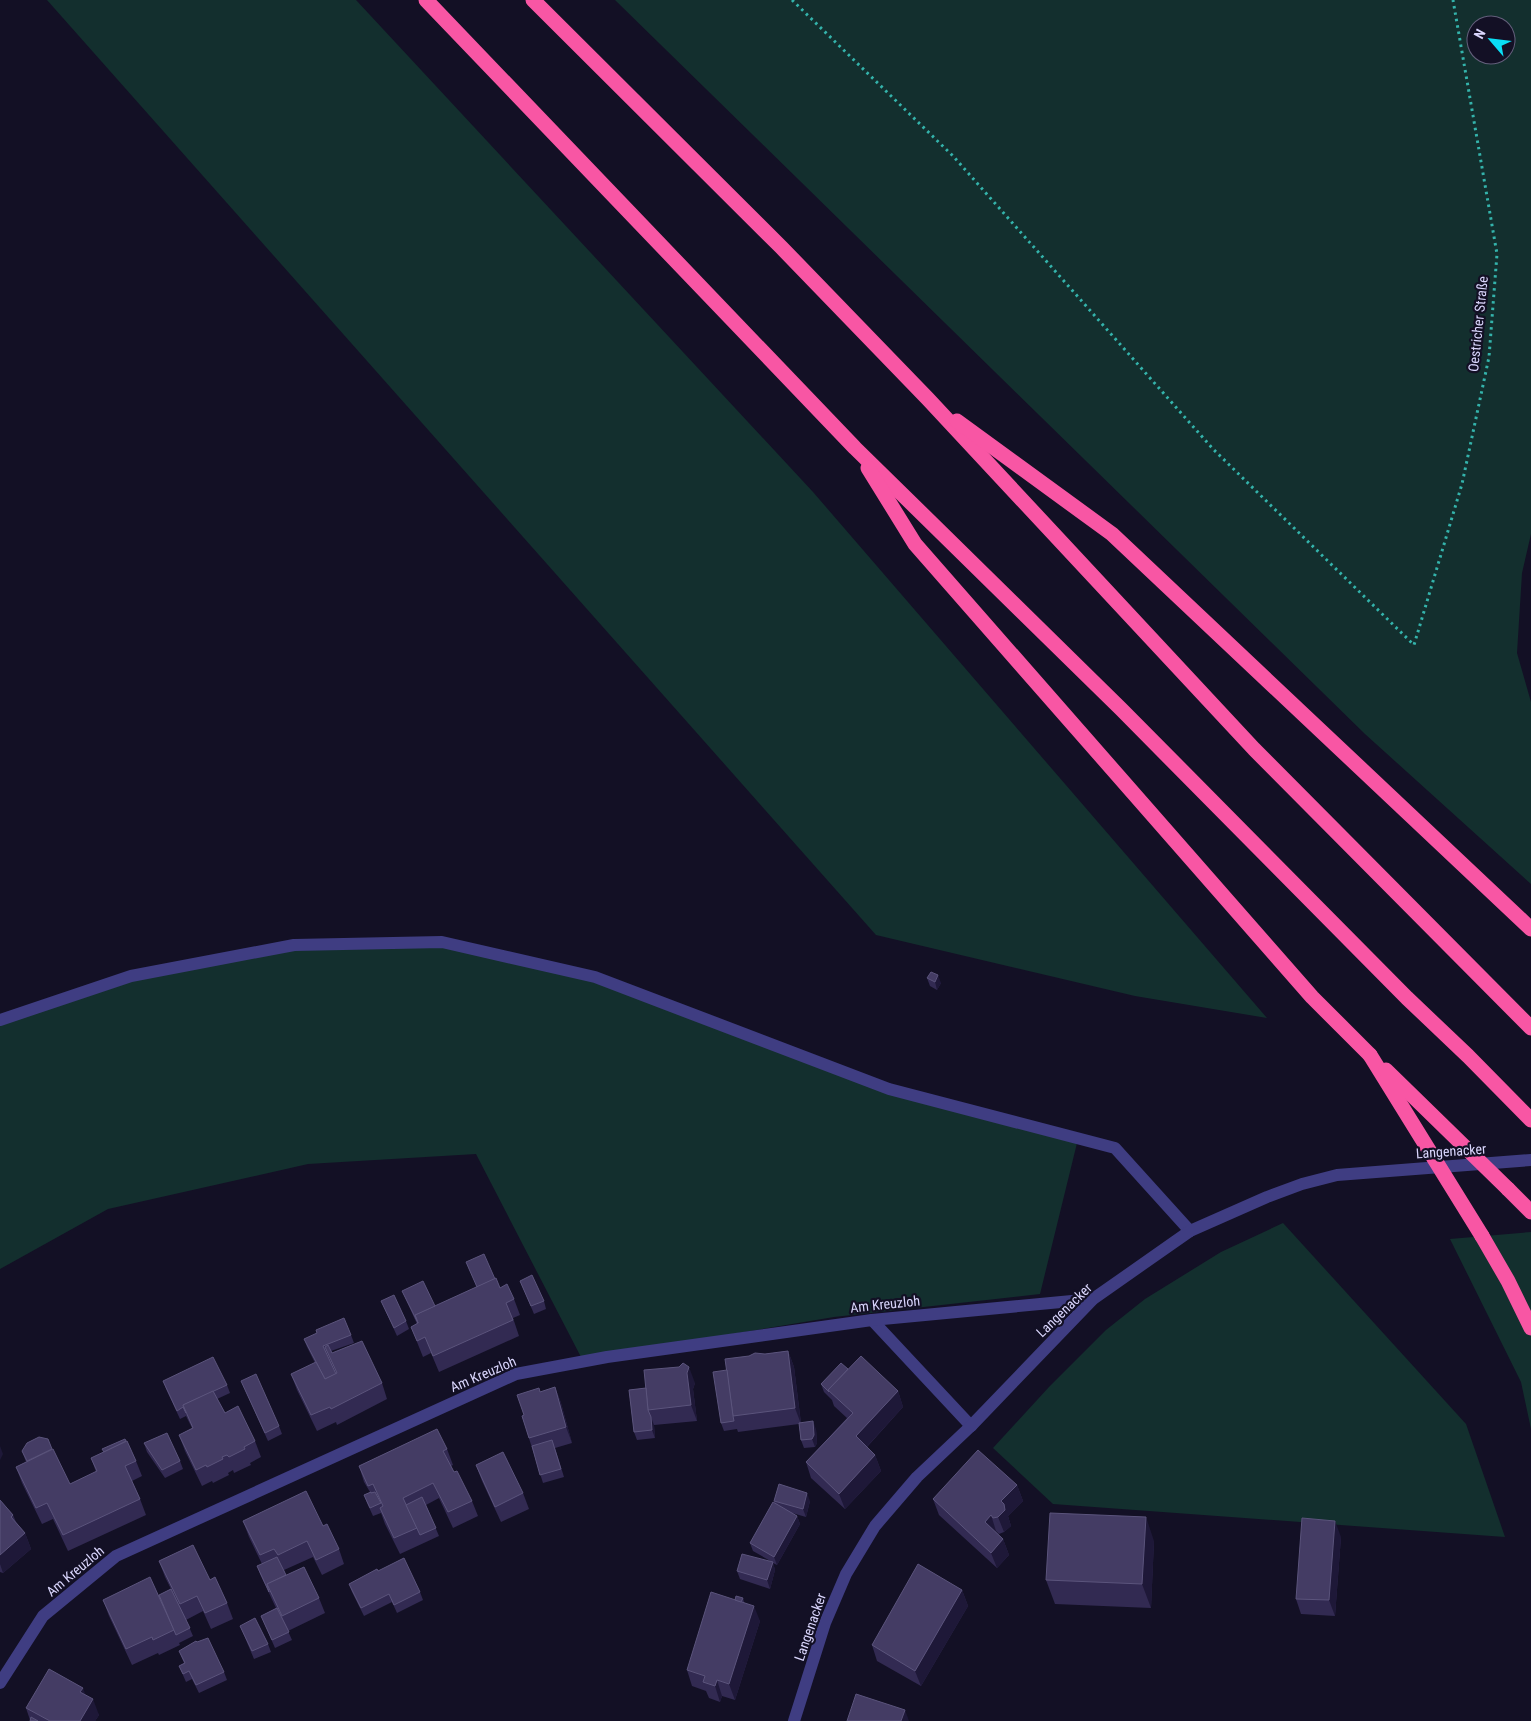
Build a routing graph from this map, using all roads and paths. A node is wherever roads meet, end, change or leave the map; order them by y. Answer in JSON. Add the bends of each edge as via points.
{"nodes":[{"id":1,"x":426,"y":0,"type":"edge"},
{"id":2,"x":533,"y":0,"type":"edge"},
{"id":3,"x":792,"y":0,"type":"edge"},
{"id":4,"x":1453,"y":0,"type":"edge"},
{"id":5,"x":928,"y":399,"type":"junction"},
{"id":6,"x":855,"y":448,"type":"junction"},
{"id":7,"x":1531,"y":929,"type":"edge"},
{"id":8,"x":0,"y":1020,"type":"edge"},
{"id":9,"x":1531,"y":1028,"type":"edge"},
{"id":10,"x":1370,"y":1055,"type":"junction"},
{"id":11,"x":1531,"y":1120,"type":"edge"},
{"id":12,"x":1531,"y":1160,"type":"edge"},
{"id":13,"x":1531,"y":1212,"type":"edge"},
{"id":14,"x":1190,"y":1231,"type":"junction"},
{"id":15,"x":1093,"y":1300,"type":"junction"},
{"id":16,"x":872,"y":1320,"type":"junction"},
{"id":17,"x":1531,"y":1328,"type":"edge"},
{"id":18,"x":971,"y":1426,"type":"junction"},
{"id":19,"x":0,"y":1683,"type":"edge"},
{"id":20,"x":794,"y":1721,"type":"edge"}],
"edges":[{"from":1,"to":6,"type":"highway"},
{"from":2,"to":5,"type":"highway"},
{"from":3,"to":4,"type":"path","name":"Oestricher Straße","via":[[953,156],[1213,449],[1414,645],[1470,448],[1489,357],[1497,254]]},
{"from":5,"to":7,"type":"highway","via":[[1112,534]]},
{"from":5,"to":9,"type":"highway","via":[[1254,749]]},
{"from":6,"to":10,"type":"highway","via":[[915,544],[1312,997]]},
{"from":6,"to":11,"type":"highway"},
{"from":8,"to":14,"type":"street","via":[[131,976],[294,945],[442,942],[595,977],[889,1089],[1115,1148]]},
{"from":10,"to":13,"type":"highway","bridge":true},
{"from":10,"to":17,"type":"highway","bridge":true,"via":[[1482,1236]]},
{"from":12,"to":14,"type":"street","name":"Langenacker","via":[[1337,1175],[1267,1197]]},
{"from":14,"to":15,"type":"street","name":"Langenacker"},
{"from":15,"to":16,"type":"street","name":"Am Kreuzloh"},
{"from":15,"to":18,"type":"street","name":"Langenacker"},
{"from":16,"to":18,"type":"street"},
{"from":16,"to":19,"type":"street","name":"Am Kreuzloh","via":[[607,1357],[516,1374],[116,1556],[44,1616]]},
{"from":18,"to":20,"type":"street","name":"Langenacker","via":[[917,1477],[875,1526],[846,1574],[825,1623]]}]}
